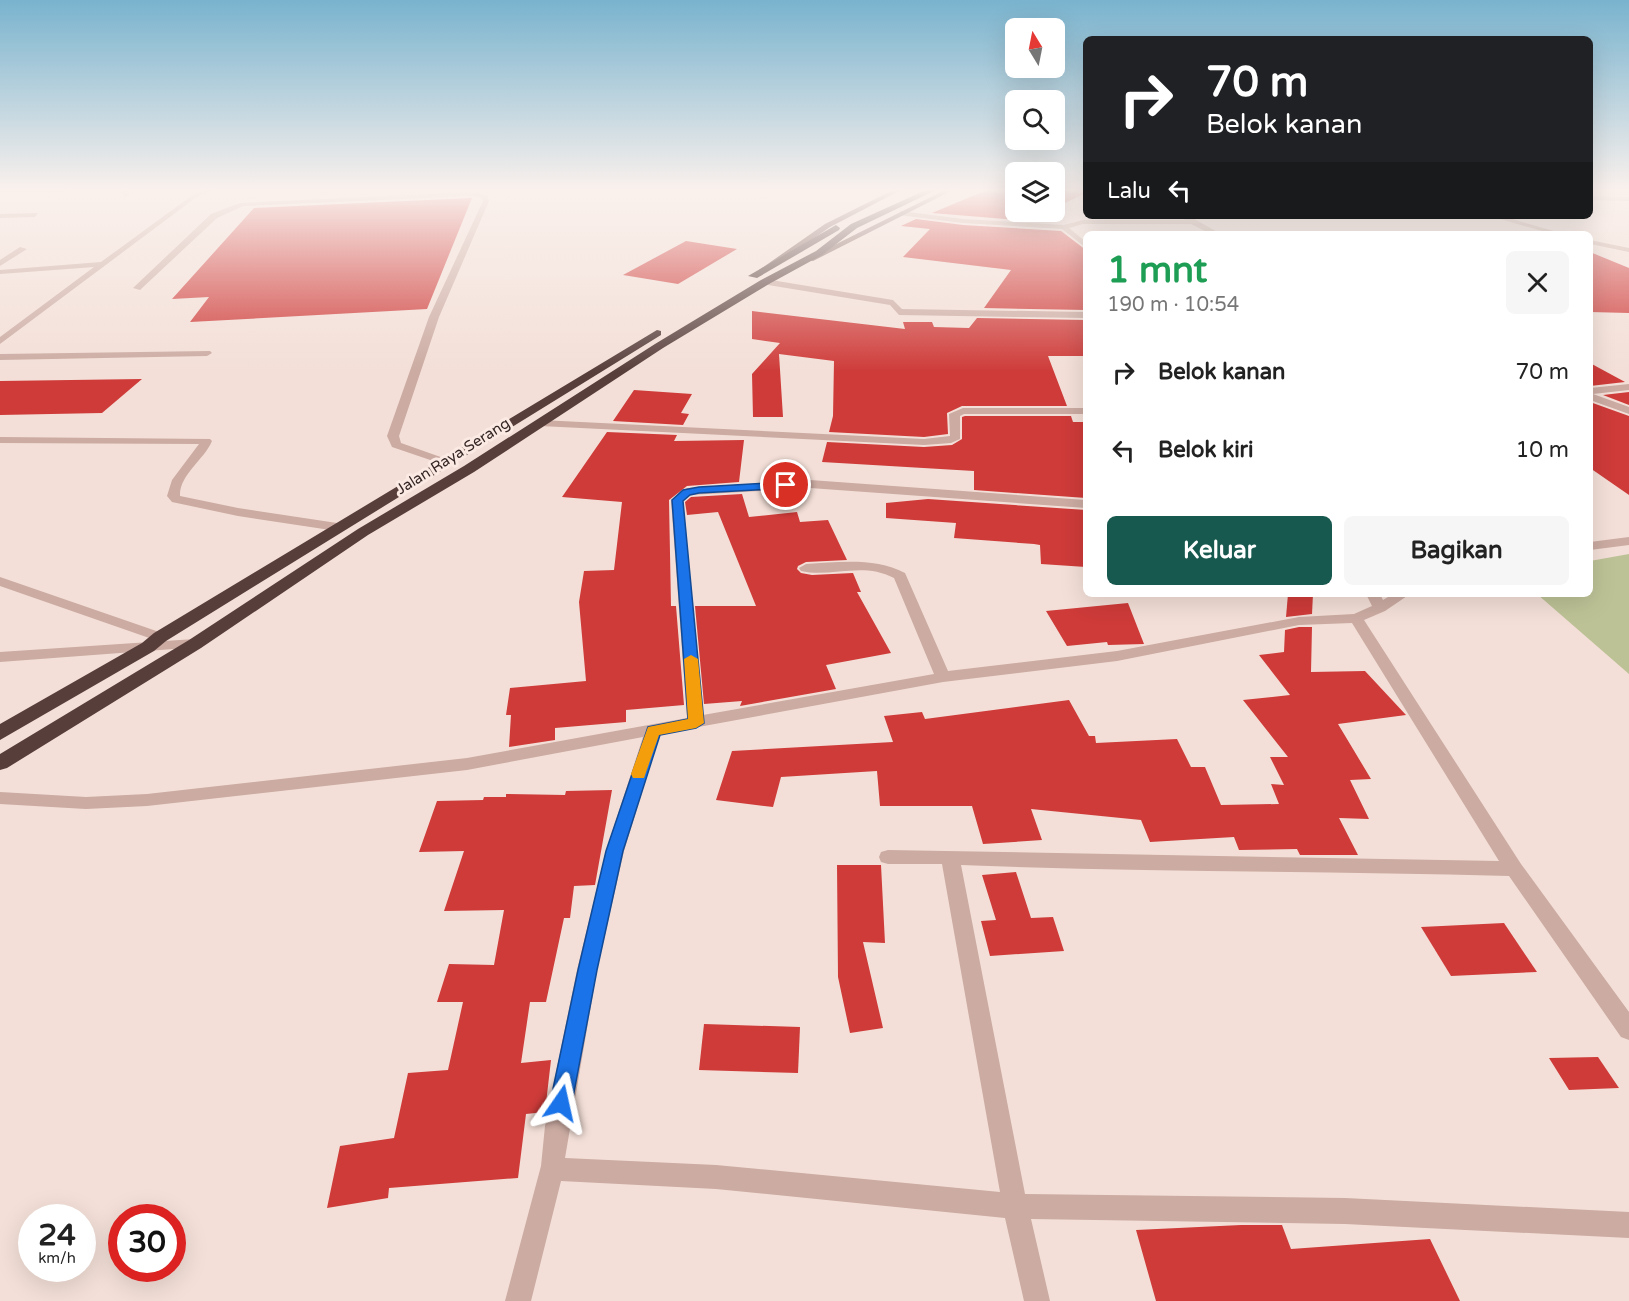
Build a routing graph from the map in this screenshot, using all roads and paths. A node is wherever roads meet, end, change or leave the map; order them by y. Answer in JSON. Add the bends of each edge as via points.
{"nodes":[{"id":1,"x":20,"y":251,"type":"edge"},
{"id":2,"x":122,"y":251,"type":"edge"},
{"id":3,"x":176,"y":251,"type":"edge"},
{"id":4,"x":464,"y":251,"type":"edge"},
{"id":5,"x":790,"y":251,"type":"edge"},
{"id":6,"x":806,"y":251,"type":"edge"},
{"id":7,"x":821,"y":251,"type":"edge"},
{"id":8,"x":827,"y":251,"type":"edge"},
{"id":9,"x":0,"y":264,"type":"edge"},
{"id":10,"x":104,"y":264,"type":"junction"},
{"id":11,"x":0,"y":272,"type":"edge"},
{"id":12,"x":781,"y":274,"type":"junction"},
{"id":13,"x":764,"y":276,"type":"junction"},
{"id":14,"x":136,"y":288,"type":"dead end"},
{"id":15,"x":1083,"y":315,"type":"edge"},
{"id":16,"x":0,"y":341,"type":"edge"},
{"id":17,"x":207,"y":353,"type":"dead end"},
{"id":18,"x":0,"y":357,"type":"edge"},
{"id":19,"x":1629,"y":387,"type":"edge"},
{"id":20,"x":1593,"y":391,"type":"edge"},
{"id":21,"x":1593,"y":397,"type":"edge"},
{"id":22,"x":1083,"y":411,"type":"edge"},
{"id":23,"x":1629,"y":411,"type":"edge"},
{"id":24,"x":540,"y":423,"type":"junction"},
{"id":25,"x":0,"y":440,"type":"edge"},
{"id":26,"x":445,"y":462,"type":"junction"},
{"id":27,"x":469,"y":469,"type":"junction"},
{"id":28,"x":1083,"y":504,"type":"edge"},
{"id":29,"x":338,"y":526,"type":"junction"},
{"id":30,"x":363,"y":532,"type":"junction"},
{"id":31,"x":1629,"y":541,"type":"edge"},
{"id":32,"x":1593,"y":546,"type":"edge"},
{"id":33,"x":806,"y":568,"type":"dead end"},
{"id":34,"x":0,"y":581,"type":"edge"},
{"id":35,"x":1391,"y":597,"type":"edge"},
{"id":36,"x":1376,"y":601,"type":"edge"},
{"id":37,"x":1356,"y":618,"type":"junction"},
{"id":38,"x":154,"y":642,"type":"junction"},
{"id":39,"x":195,"y":644,"type":"junction"},
{"id":40,"x":0,"y":657,"type":"edge"},
{"id":41,"x":943,"y":677,"type":"junction"},
{"id":42,"x":696,"y":723,"type":"junction"},
{"id":43,"x":653,"y":731,"type":"junction"},
{"id":44,"x":0,"y":733,"type":"edge"},
{"id":45,"x":0,"y":764,"type":"edge"},
{"id":46,"x":0,"y":798,"type":"edge"},
{"id":47,"x":888,"y":857,"type":"dead end"},
{"id":48,"x":950,"y":857,"type":"junction"},
{"id":49,"x":1514,"y":869,"type":"junction"},
{"id":50,"x":1629,"y":1030,"type":"edge"},
{"id":51,"x":553,"y":1166,"type":"junction"},
{"id":52,"x":1015,"y":1206,"type":"junction"},
{"id":53,"x":1629,"y":1225,"type":"edge"},
{"id":54,"x":518,"y":1301,"type":"edge"},
{"id":55,"x":1036,"y":1301,"type":"edge"}],
"edges":[{"from":1,"to":9,"type":"street"},
{"from":2,"to":10,"type":"street"},
{"from":3,"to":14,"type":"street"},
{"from":4,"to":26,"type":"street","via":[[434,317],[393,436],[396,445]]},
{"from":5,"to":13,"type":"main road"},
{"from":6,"to":13,"type":"highway","name":"Jalan Raya Serang"},
{"from":7,"to":12,"type":"highway","name":"Jalan Raya Serang"},
{"from":8,"to":12,"type":"main road"},
{"from":10,"to":11,"type":"street"},
{"from":10,"to":16,"type":"street"},
{"from":12,"to":13,"type":"highway","name":"Jalan Raya Serang"},
{"from":13,"to":15,"type":"street","via":[[893,303],[899,312]]},
{"from":13,"to":24,"type":"highway","name":"Jalan Raya Serang"},
{"from":13,"to":26,"type":"highway","name":"Jalan Raya Serang"},
{"from":17,"to":18,"type":"street"},
{"from":19,"to":20,"type":"street"},
{"from":21,"to":23,"type":"street"},
{"from":22,"to":24,"type":"street","via":[[963,411],[954,414],[956,437],[924,442]]},
{"from":24,"to":27,"type":"highway","name":"Jalan Raya Serang"},
{"from":25,"to":29,"type":"street","via":[[205,441],[175,484],[176,499]]},
{"from":26,"to":27,"type":"highway"},
{"from":26,"to":29,"type":"highway","name":"Jalan Raya Serang"},
{"from":27,"to":30,"type":"highway","name":"Jalan Raya Serang"},
{"from":28,"to":42,"type":"street","via":[[810,484],[687,492],[677,500]]},
{"from":29,"to":30,"type":"highway"},
{"from":29,"to":38,"type":"highway","name":"Jalan Raya Serang"},
{"from":30,"to":39,"type":"highway","name":"Jalan Raya Serang"},
{"from":31,"to":32,"type":"street"},
{"from":33,"to":41,"type":"street","via":[[861,567],[900,576]]},
{"from":34,"to":38,"type":"street"},
{"from":35,"to":36,"type":"street"},
{"from":36,"to":37,"type":"street"},
{"from":37,"to":41,"type":"street","via":[[1299,621],[1117,656]]},
{"from":37,"to":49,"type":"street"},
{"from":38,"to":39,"type":"street"},
{"from":38,"to":40,"type":"street"},
{"from":38,"to":44,"type":"highway","name":"Jalan Raya Serang"},
{"from":39,"to":45,"type":"highway","name":"Jalan Raya Serang"},
{"from":41,"to":42,"type":"street"},
{"from":42,"to":43,"type":"street"},
{"from":43,"to":46,"type":"street","via":[[466,764],[192,795],[86,803]]},
{"from":43,"to":51,"type":"street","via":[[615,851],[587,970],[555,1134]]},
{"from":47,"to":48,"type":"street"},
{"from":48,"to":49,"type":"street"},
{"from":48,"to":52,"type":"street"},
{"from":49,"to":50,"type":"street"},
{"from":51,"to":52,"type":"street","via":[[563,1170],[716,1177]]},
{"from":51,"to":54,"type":"street"},
{"from":52,"to":53,"type":"street","via":[[1345,1211]]},
{"from":52,"to":55,"type":"street"}]}
